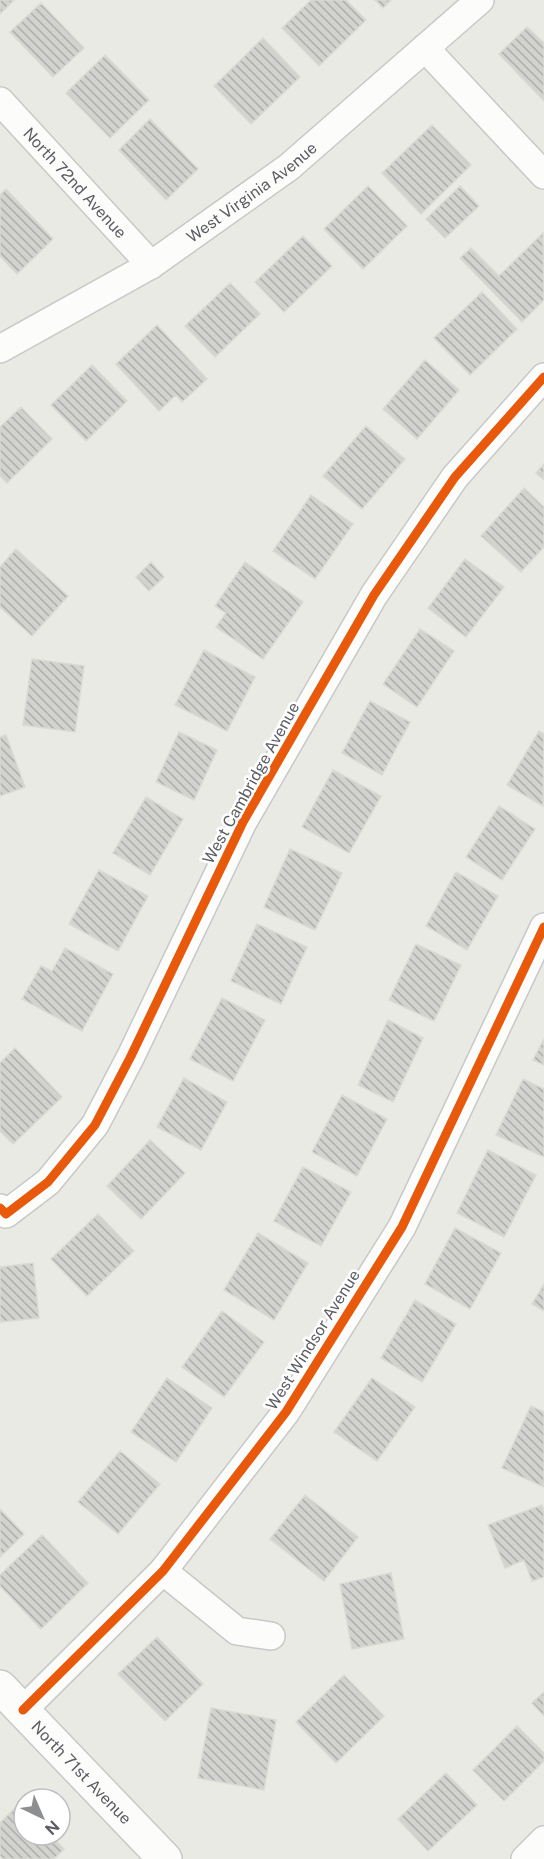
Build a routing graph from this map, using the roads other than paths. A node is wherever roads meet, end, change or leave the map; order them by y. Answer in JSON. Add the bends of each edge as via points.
{"nodes":[{"id":1,"x":480,"y":0,"type":"edge"},
{"id":2,"x":425,"y":48,"type":"junction"},
{"id":3,"x":0,"y":101,"type":"edge"},
{"id":4,"x":544,"y":175,"type":"edge"},
{"id":5,"x":151,"y":265,"type":"junction"},
{"id":6,"x":0,"y":350,"type":"edge"},
{"id":7,"x":544,"y":377,"type":"edge"},
{"id":8,"x":544,"y":927,"type":"edge"},
{"id":9,"x":3,"y":1211,"type":"edge"},
{"id":10,"x":163,"y":1571,"type":"junction"},
{"id":11,"x":271,"y":1636,"type":"dead end"},
{"id":12,"x":0,"y":1687,"type":"edge"},
{"id":13,"x":23,"y":1710,"type":"junction"},
{"id":14,"x":544,"y":1840,"type":"edge"},
{"id":15,"x":165,"y":1859,"type":"edge"},
{"id":16,"x":525,"y":1859,"type":"edge"}],
"edges":[{"from":1,"to":2,"type":"street","name":"West Virginia Avenue"},
{"from":2,"to":4,"type":"street"},
{"from":2,"to":5,"type":"street","name":"West Virginia Avenue","via":[[289,167]]},
{"from":3,"to":5,"type":"street","name":"North 72nd Avenue"},
{"from":5,"to":6,"type":"street","name":"West Virginia Avenue"},
{"from":7,"to":9,"type":"street","name":"West Cambridge Avenue","via":[[455,477],[374,595],[243,822],[95,1125],[48,1182]]},
{"from":8,"to":10,"type":"street","name":"West Windsor Avenue","via":[[402,1227],[286,1412]]},
{"from":10,"to":11,"type":"street","via":[[237,1631]]},
{"from":10,"to":13,"type":"street","name":"West Windsor Avenue"},
{"from":12,"to":13,"type":"street","name":"North 71st Avenue"},
{"from":13,"to":15,"type":"street","name":"North 71st Avenue"},
{"from":14,"to":16,"type":"street"}]}
